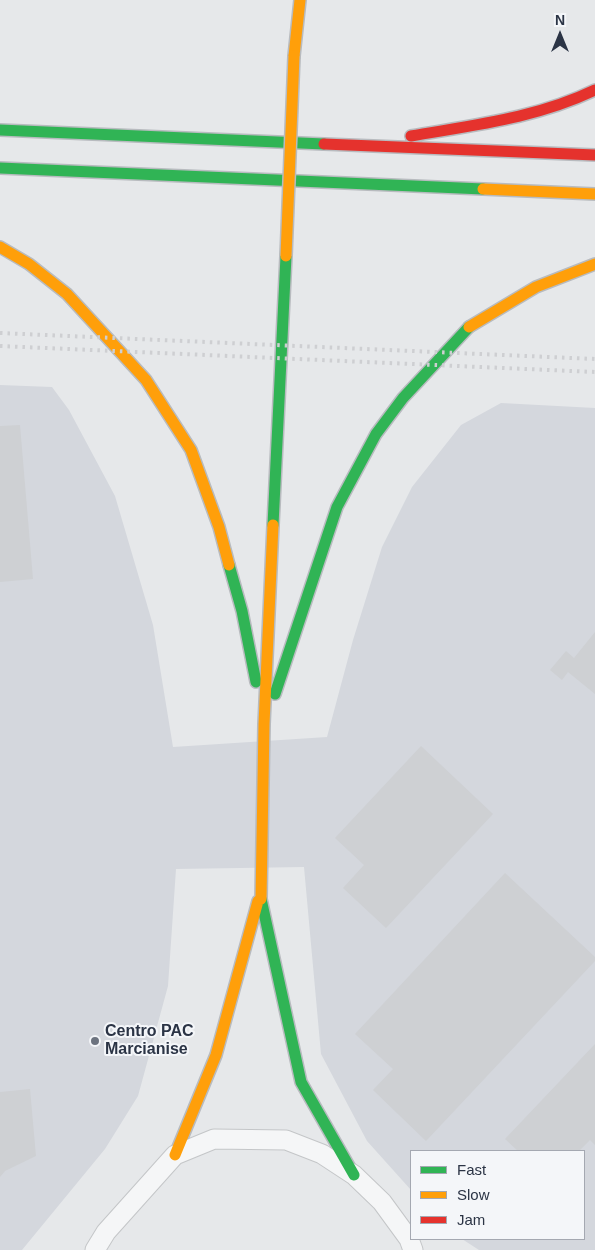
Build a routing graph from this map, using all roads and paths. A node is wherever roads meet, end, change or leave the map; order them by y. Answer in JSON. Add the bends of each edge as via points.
{"nodes":[{"id":1,"x":300,"y":0,"type":"edge"},
{"id":2,"x":595,"y":90,"type":"edge"},
{"id":3,"x":0,"y":130,"type":"edge"},
{"id":4,"x":361,"y":145,"type":"junction"},
{"id":5,"x":595,"y":155,"type":"edge"},
{"id":6,"x":0,"y":168,"type":"edge"},
{"id":7,"x":595,"y":194,"type":"edge"},
{"id":8,"x":0,"y":247,"type":"edge"},
{"id":9,"x":595,"y":264,"type":"edge"},
{"id":10,"x":264,"y":724,"type":"junction"},
{"id":11,"x":260,"y":895,"type":"junction"},
{"id":12,"x":175,"y":1155,"type":"junction"},
{"id":13,"x":354,"y":1175,"type":"junction"},
{"id":14,"x":410,"y":1239,"type":"edge"},
{"id":15,"x":95,"y":1250,"type":"edge"}],
"edges":[{"from":1,"to":10,"type":"highway","bridge":true,"via":[[294,56]]},
{"from":2,"to":4,"type":"highway","via":[[537,114]]},
{"from":3,"to":4,"type":"highway"},
{"from":4,"to":5,"type":"highway"},
{"from":6,"to":7,"type":"highway"},
{"from":8,"to":10,"type":"highway","via":[[29,264],[68,294],[146,380],[191,450],[219,527],[242,611]]},
{"from":9,"to":10,"type":"highway","via":[[536,287],[470,326],[403,398],[376,434],[337,507]]},
{"from":10,"to":11,"type":"highway"},
{"from":11,"to":12,"type":"highway","via":[[216,1055]]},
{"from":11,"to":13,"type":"highway","via":[[301,1082]]},
{"from":12,"to":13,"type":"street","via":[[214,1139],[286,1140],[322,1154]]},
{"from":12,"to":15,"type":"street","via":[[106,1232]]},
{"from":13,"to":14,"type":"street","via":[[382,1202]]}]}
